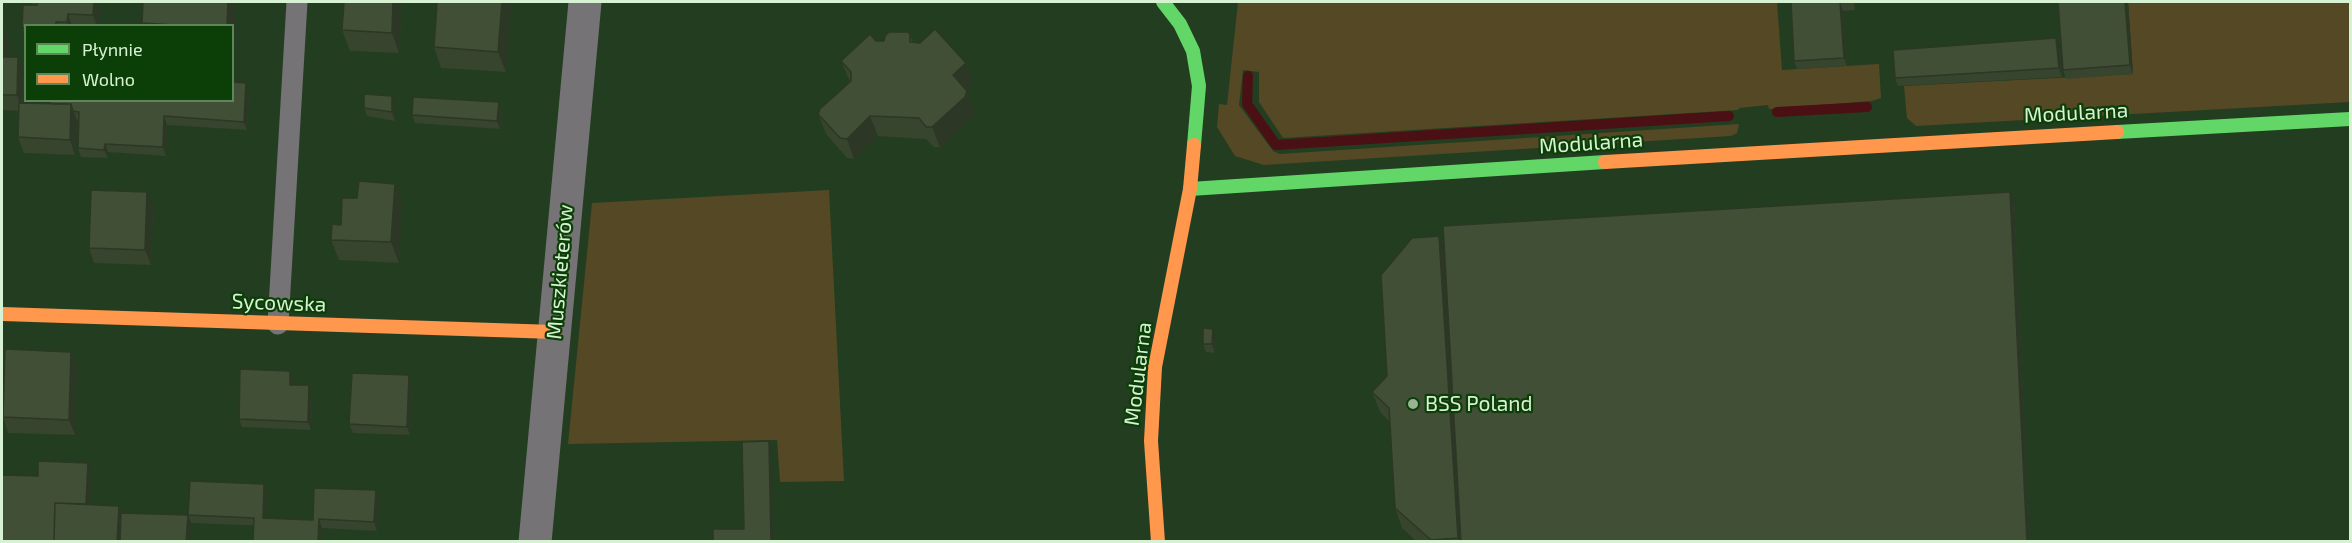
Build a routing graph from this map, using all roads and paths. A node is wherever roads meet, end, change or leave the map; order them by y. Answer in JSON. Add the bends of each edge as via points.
{"nodes":[{"id":1,"x":297,"y":2,"type":"edge"},
{"id":2,"x":585,"y":2,"type":"edge"},
{"id":3,"x":1163,"y":2,"type":"edge"},
{"id":4,"x":2350,"y":119,"type":"edge"},
{"id":5,"x":1190,"y":189,"type":"junction"},
{"id":6,"x":2,"y":314,"type":"edge"},
{"id":7,"x":278,"y":324,"type":"junction"},
{"id":8,"x":555,"y":332,"type":"junction"},
{"id":9,"x":535,"y":542,"type":"edge"},
{"id":10,"x":1158,"y":542,"type":"edge"}],
"edges":[{"from":1,"to":7,"type":"lane"},
{"from":2,"to":8,"type":"street","name":"Muszkieterów"},
{"from":3,"to":5,"type":"street","via":[[1180,24],[1197,67]]},
{"from":4,"to":5,"type":"street","name":"Modularna"},
{"from":5,"to":10,"type":"street","name":"Modularna","via":[[1154,378],[1151,441]]},
{"from":6,"to":7,"type":"street","name":"Sycowska"},
{"from":7,"to":8,"type":"street","name":"Sycowska"},
{"from":8,"to":9,"type":"street","name":"Muszkieterów"}]}
